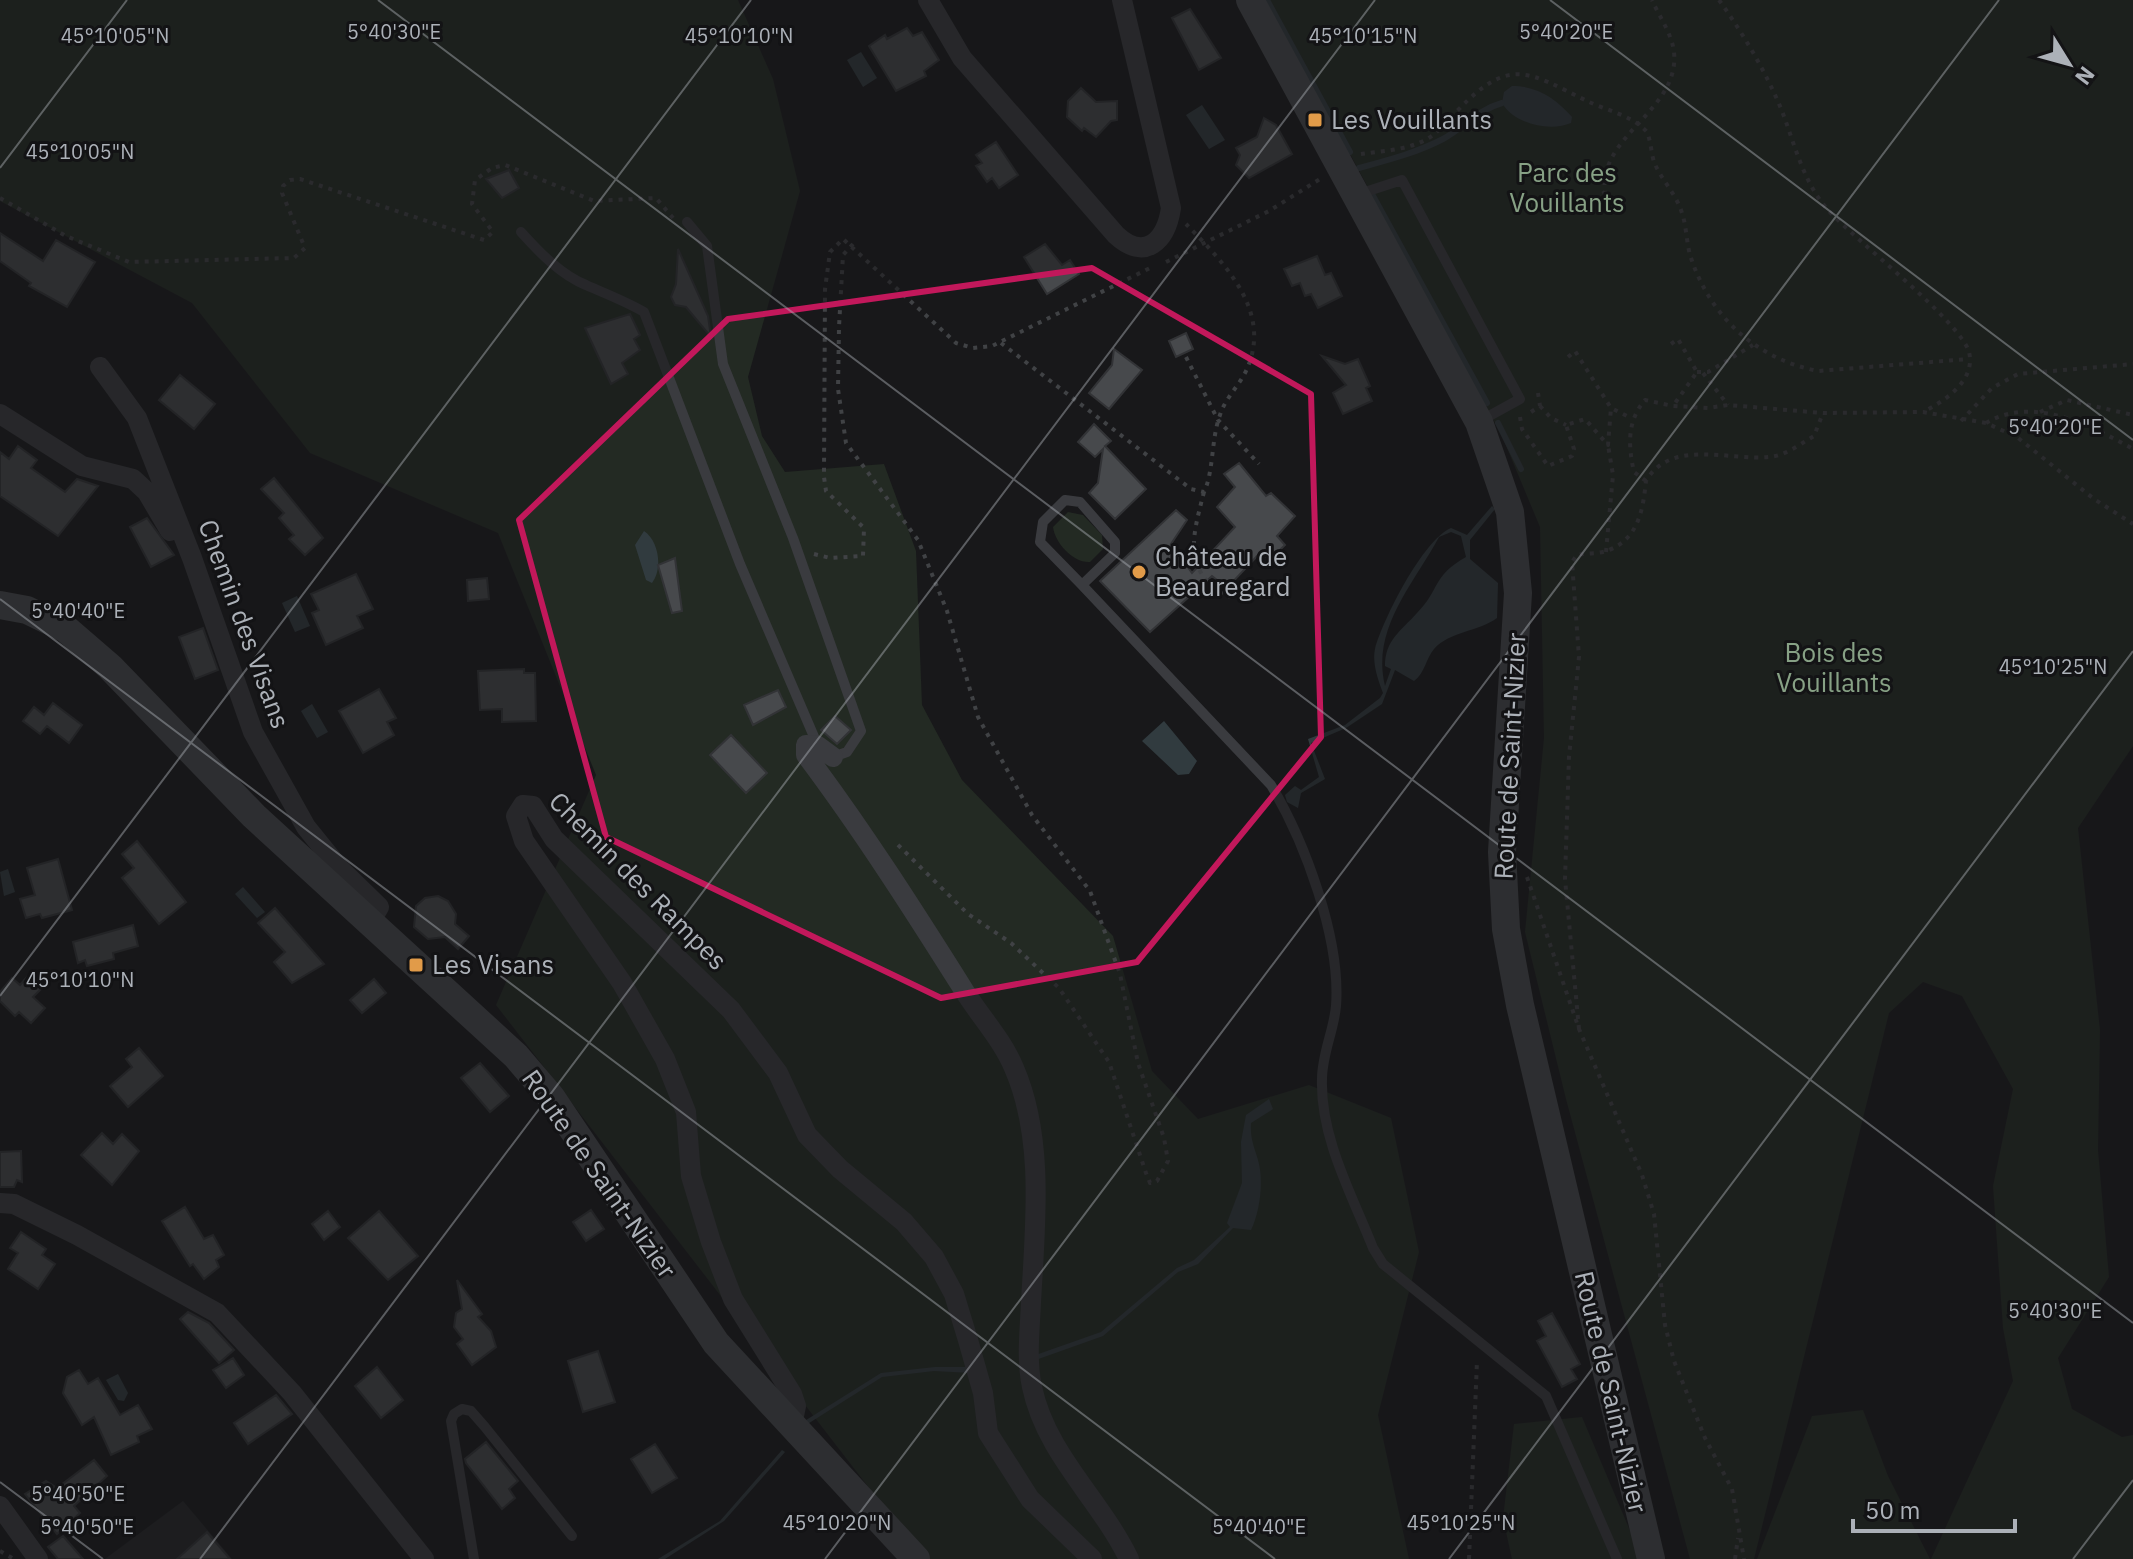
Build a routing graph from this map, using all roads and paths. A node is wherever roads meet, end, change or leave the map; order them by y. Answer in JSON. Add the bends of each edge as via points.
{"nodes":[{"id":1,"x":928,"y":0,"type":"edge"},
{"id":2,"x":1122,"y":0,"type":"edge"},
{"id":3,"x":1250,"y":0,"type":"edge"},
{"id":4,"x":1652,"y":0,"type":"edge"},
{"id":5,"x":1719,"y":0,"type":"edge"},
{"id":6,"x":1639,"y":125,"type":"junction"},
{"id":7,"x":1350,"y":156,"type":"dead end"},
{"id":8,"x":1323,"y":174,"type":"dead end"},
{"id":9,"x":1357,"y":195,"type":"junction"},
{"id":10,"x":0,"y":198,"type":"edge"},
{"id":11,"x":1594,"y":199,"type":"dead end"},
{"id":12,"x":1171,"y":208,"type":"junction"},
{"id":13,"x":687,"y":222,"type":"joint"},
{"id":14,"x":521,"y":232,"type":"dead end"},
{"id":15,"x":853,"y":244,"type":"junction"},
{"id":16,"x":1205,"y":244,"type":"junction"},
{"id":17,"x":1001,"y":342,"type":"junction"},
{"id":18,"x":1671,"y":344,"type":"dead end"},
{"id":19,"x":1753,"y":345,"type":"junction"},
{"id":20,"x":1186,"y":357,"type":"dead end"},
{"id":21,"x":1568,"y":357,"type":"dead end"},
{"id":22,"x":1969,"y":359,"type":"junction"},
{"id":23,"x":2133,"y":364,"type":"edge"},
{"id":24,"x":100,"y":367,"type":"dead end"},
{"id":25,"x":1700,"y":372,"type":"junction"},
{"id":26,"x":1538,"y":393,"type":"dead end"},
{"id":27,"x":1728,"y":405,"type":"junction"},
{"id":28,"x":1540,"y":406,"type":"junction"},
{"id":29,"x":1673,"y":406,"type":"junction"},
{"id":30,"x":1611,"y":408,"type":"junction"},
{"id":31,"x":1923,"y":412,"type":"junction"},
{"id":32,"x":1823,"y":413,"type":"junction"},
{"id":33,"x":2038,"y":413,"type":"junction"},
{"id":34,"x":0,"y":414,"type":"edge"},
{"id":35,"x":2133,"y":415,"type":"edge"},
{"id":36,"x":1631,"y":418,"type":"junction"},
{"id":37,"x":1218,"y":420,"type":"junction"},
{"id":38,"x":1961,"y":421,"type":"junction"},
{"id":39,"x":1479,"y":422,"type":"junction"},
{"id":40,"x":1986,"y":423,"type":"junction"},
{"id":41,"x":1566,"y":425,"type":"junction"},
{"id":42,"x":1608,"y":445,"type":"junction"},
{"id":43,"x":2133,"y":449,"type":"edge"},
{"id":44,"x":1259,"y":464,"type":"dead end"},
{"id":45,"x":1646,"y":481,"type":"junction"},
{"id":46,"x":1204,"y":492,"type":"junction"},
{"id":47,"x":2133,"y":524,"type":"edge"},
{"id":48,"x":793,"y":538,"type":"junction"},
{"id":49,"x":1606,"y":552,"type":"junction"},
{"id":50,"x":1246,"y":580,"type":"dead end"},
{"id":51,"x":200,"y":583,"type":"junction"},
{"id":52,"x":1082,"y":585,"type":"junction"},
{"id":53,"x":0,"y":605,"type":"edge"},
{"id":54,"x":826,"y":752,"type":"junction"},
{"id":55,"x":888,"y":834,"type":"dead end"},
{"id":56,"x":1502,"y":852,"type":"junction"},
{"id":57,"x":369,"y":924,"type":"junction"},
{"id":58,"x":1579,"y":1029,"type":"junction"},
{"id":59,"x":0,"y":1203,"type":"edge"},
{"id":60,"x":1478,"y":1339,"type":"junction"},
{"id":61,"x":792,"y":1425,"type":"junction"},
{"id":62,"x":0,"y":1506,"type":"edge"},
{"id":63,"x":1739,"y":1530,"type":"junction"},
{"id":64,"x":572,"y":1536,"type":"dead end"},
{"id":65,"x":0,"y":1551,"type":"edge"},
{"id":66,"x":13,"y":1559,"type":"edge"},
{"id":67,"x":38,"y":1559,"type":"edge"},
{"id":68,"x":424,"y":1559,"type":"edge"},
{"id":69,"x":474,"y":1559,"type":"edge"},
{"id":70,"x":916,"y":1559,"type":"edge"},
{"id":71,"x":1092,"y":1559,"type":"edge"},
{"id":72,"x":1129,"y":1559,"type":"edge"},
{"id":73,"x":1469,"y":1559,"type":"edge"},
{"id":74,"x":1617,"y":1559,"type":"edge"},
{"id":75,"x":1651,"y":1559,"type":"edge"},
{"id":76,"x":1735,"y":1559,"type":"edge"},
{"id":77,"x":1744,"y":1559,"type":"edge"}],
"edges":[{"from":1,"to":12,"type":"street","via":[[962,58],[1128,247],[1157,242],[1168,230]]},
{"from":2,"to":12,"type":"street"},
{"from":3,"to":9,"type":"main road","name":"Route de Saint-Nizier"},
{"from":4,"to":6,"type":"path","via":[[1674,57],[1665,86]]},
{"from":5,"to":22,"type":"path","via":[[1744,35],[1781,110],[1798,160],[1825,207],[1958,334]]},
{"from":6,"to":7,"type":"path","via":[[1516,71],[1491,82],[1420,143]]},
{"from":6,"to":11,"type":"path","via":[[1610,156],[1603,177],[1605,192]]},
{"from":6,"to":19,"type":"path","via":[[1647,132],[1655,165],[1681,209],[1701,283],[1723,318]]},
{"from":8,"to":16,"type":"path","via":[[1269,211]]},
{"from":9,"to":39,"type":"main road","name":"Route de Saint-Nizier"},
{"from":9,"to":39,"type":"lane","via":[[1402,180],[1520,399]]},
{"from":10,"to":13,"type":"path","via":[[66,236],[129,262],[294,258],[305,248],[282,193],[290,180],[300,179],[484,240],[493,232],[472,204],[475,180],[505,165],[594,201],[656,198],[668,217]]},
{"from":12,"to":16,"type":"path"},
{"from":13,"to":48,"type":"lane","via":[[707,246],[723,364]]},
{"from":14,"to":54,"type":"lane","via":[[542,255],[584,285],[644,312],[740,564]]},
{"from":15,"to":17,"type":"path","via":[[956,343],[973,348]]},
{"from":15,"to":48,"type":"path","via":[[843,239],[830,252],[825,289],[824,477],[826,491],[864,528],[863,556],[830,558],[808,552]]},
{"from":15,"to":55,"type":"path","via":[[843,255],[839,327],[838,389],[846,443],[918,540],[961,652],[978,717],[1032,815],[1090,891],[1120,974],[1138,1063],[1164,1138],[1168,1161],[1157,1181],[1150,1183],[1109,1062],[1059,988],[1011,943],[968,914]]},
{"from":16,"to":17,"type":"path"},
{"from":16,"to":37,"type":"path","via":[[1230,271],[1255,324],[1245,373]]},
{"from":17,"to":46,"type":"path","via":[[1191,489]]},
{"from":18,"to":25,"type":"path","via":[[1678,339]]},
{"from":19,"to":22,"type":"path","via":[[1818,371]]},
{"from":19,"to":25,"type":"path"},
{"from":20,"to":37,"type":"path"},
{"from":21,"to":30,"type":"path","via":[[1575,351]]},
{"from":22,"to":31,"type":"path","via":[[1969,370],[1955,390]]},
{"from":23,"to":38,"type":"path","via":[[2018,374],[1992,388]]},
{"from":24,"to":51,"type":"street","name":"Chemin des Visans","via":[[137,418]]},
{"from":25,"to":27,"type":"path"},
{"from":25,"to":29,"type":"path"},
{"from":26,"to":28,"type":"path"},
{"from":27,"to":29,"type":"path"},
{"from":27,"to":32,"type":"path"},
{"from":28,"to":41,"type":"path"},
{"from":28,"to":41,"type":"path","via":[[1522,415],[1519,423],[1545,464],[1574,452]]},
{"from":29,"to":36,"type":"path","via":[[1645,400]]},
{"from":30,"to":36,"type":"path"},
{"from":30,"to":42,"type":"path"},
{"from":31,"to":32,"type":"path"},
{"from":31,"to":38,"type":"path"},
{"from":32,"to":45,"type":"path","via":[[1814,436],[1791,450],[1770,457],[1680,457],[1660,465]]},
{"from":33,"to":35,"type":"path","via":[[2067,400]]},
{"from":33,"to":40,"type":"path","via":[[2005,411]]},
{"from":33,"to":43,"type":"path","via":[[2082,420]]},
{"from":34,"to":51,"type":"street","via":[[82,466],[133,479],[153,501]]},
{"from":36,"to":45,"type":"path","via":[[1634,472]]},
{"from":37,"to":44,"type":"path"},
{"from":37,"to":46,"type":"path"},
{"from":38,"to":40,"type":"path"},
{"from":39,"to":56,"type":"main road","name":"Route de Saint-Nizier","via":[[1510,512],[1518,593]]},
{"from":40,"to":47,"type":"path","via":[[2017,437]]},
{"from":41,"to":42,"type":"path","via":[[1585,419]]},
{"from":42,"to":49,"type":"path","via":[[1613,475]]},
{"from":45,"to":49,"type":"path","via":[[1638,524]]},
{"from":46,"to":50,"type":"path","via":[[1194,564],[1202,580],[1228,597],[1235,596]]},
{"from":48,"to":54,"type":"lane","via":[[861,731],[847,752]]},
{"from":49,"to":58,"type":"path","via":[[1577,555],[1572,562],[1579,657],[1565,879]]},
{"from":51,"to":57,"type":"street","name":"Chemin des Visans","via":[[253,732],[306,827],[379,907]]},
{"from":52,"to":52,"type":"lane","via":[[1115,553],[1115,542],[1080,502],[1065,500],[1043,522],[1040,542]]},
{"from":52,"to":60,"type":"lane","via":[[1271,785],[1292,820],[1330,942],[1334,975],[1336,1006],[1322,1078],[1328,1130],[1383,1264]]},
{"from":53,"to":57,"type":"main road","name":"Route de Saint-Nizier","via":[[27,610],[66,629],[110,667],[254,816]]},
{"from":54,"to":72,"type":"street","via":[[806,745],[806,755],[1014,1067],[1030,1124],[1036,1212],[1031,1382],[1039,1416]]},
{"from":56,"to":58,"type":"path","via":[[1530,881]]},
{"from":56,"to":75,"type":"main road","name":"Route de Saint-Nizier","via":[[1506,929],[1520,1005]]},
{"from":57,"to":61,"type":"main road","name":"Route de Saint-Nizier","via":[[535,1076],[699,1319]]},
{"from":58,"to":63,"type":"path","via":[[1642,1175],[1654,1214],[1665,1325],[1674,1361],[1732,1489]]},
{"from":59,"to":68,"type":"street","via":[[14,1204],[77,1235],[217,1313],[292,1393]]},
{"from":60,"to":73,"type":"path"},
{"from":60,"to":74,"type":"lane","via":[[1546,1396]]},
{"from":61,"to":70,"type":"main road","name":"Route de Saint-Nizier"},
{"from":61,"to":71,"type":"street","name":"Chemin des Rampes","via":[[792,1394],[733,1299],[711,1242],[691,1176],[686,1112],[665,1059],[622,983],[524,841],[516,816],[523,805],[533,806],[554,839],[731,1010],[778,1073],[807,1135],[904,1222],[934,1257],[954,1294],[974,1358],[988,1433],[1030,1499]]},
{"from":62,"to":67,"type":"street"},
{"from":63,"to":76,"type":"path"},
{"from":63,"to":77,"type":"path"},
{"from":64,"to":69,"type":"lane","via":[[485,1427],[462,1409],[451,1421]]},
{"from":65,"to":66,"type":"path"}]}
